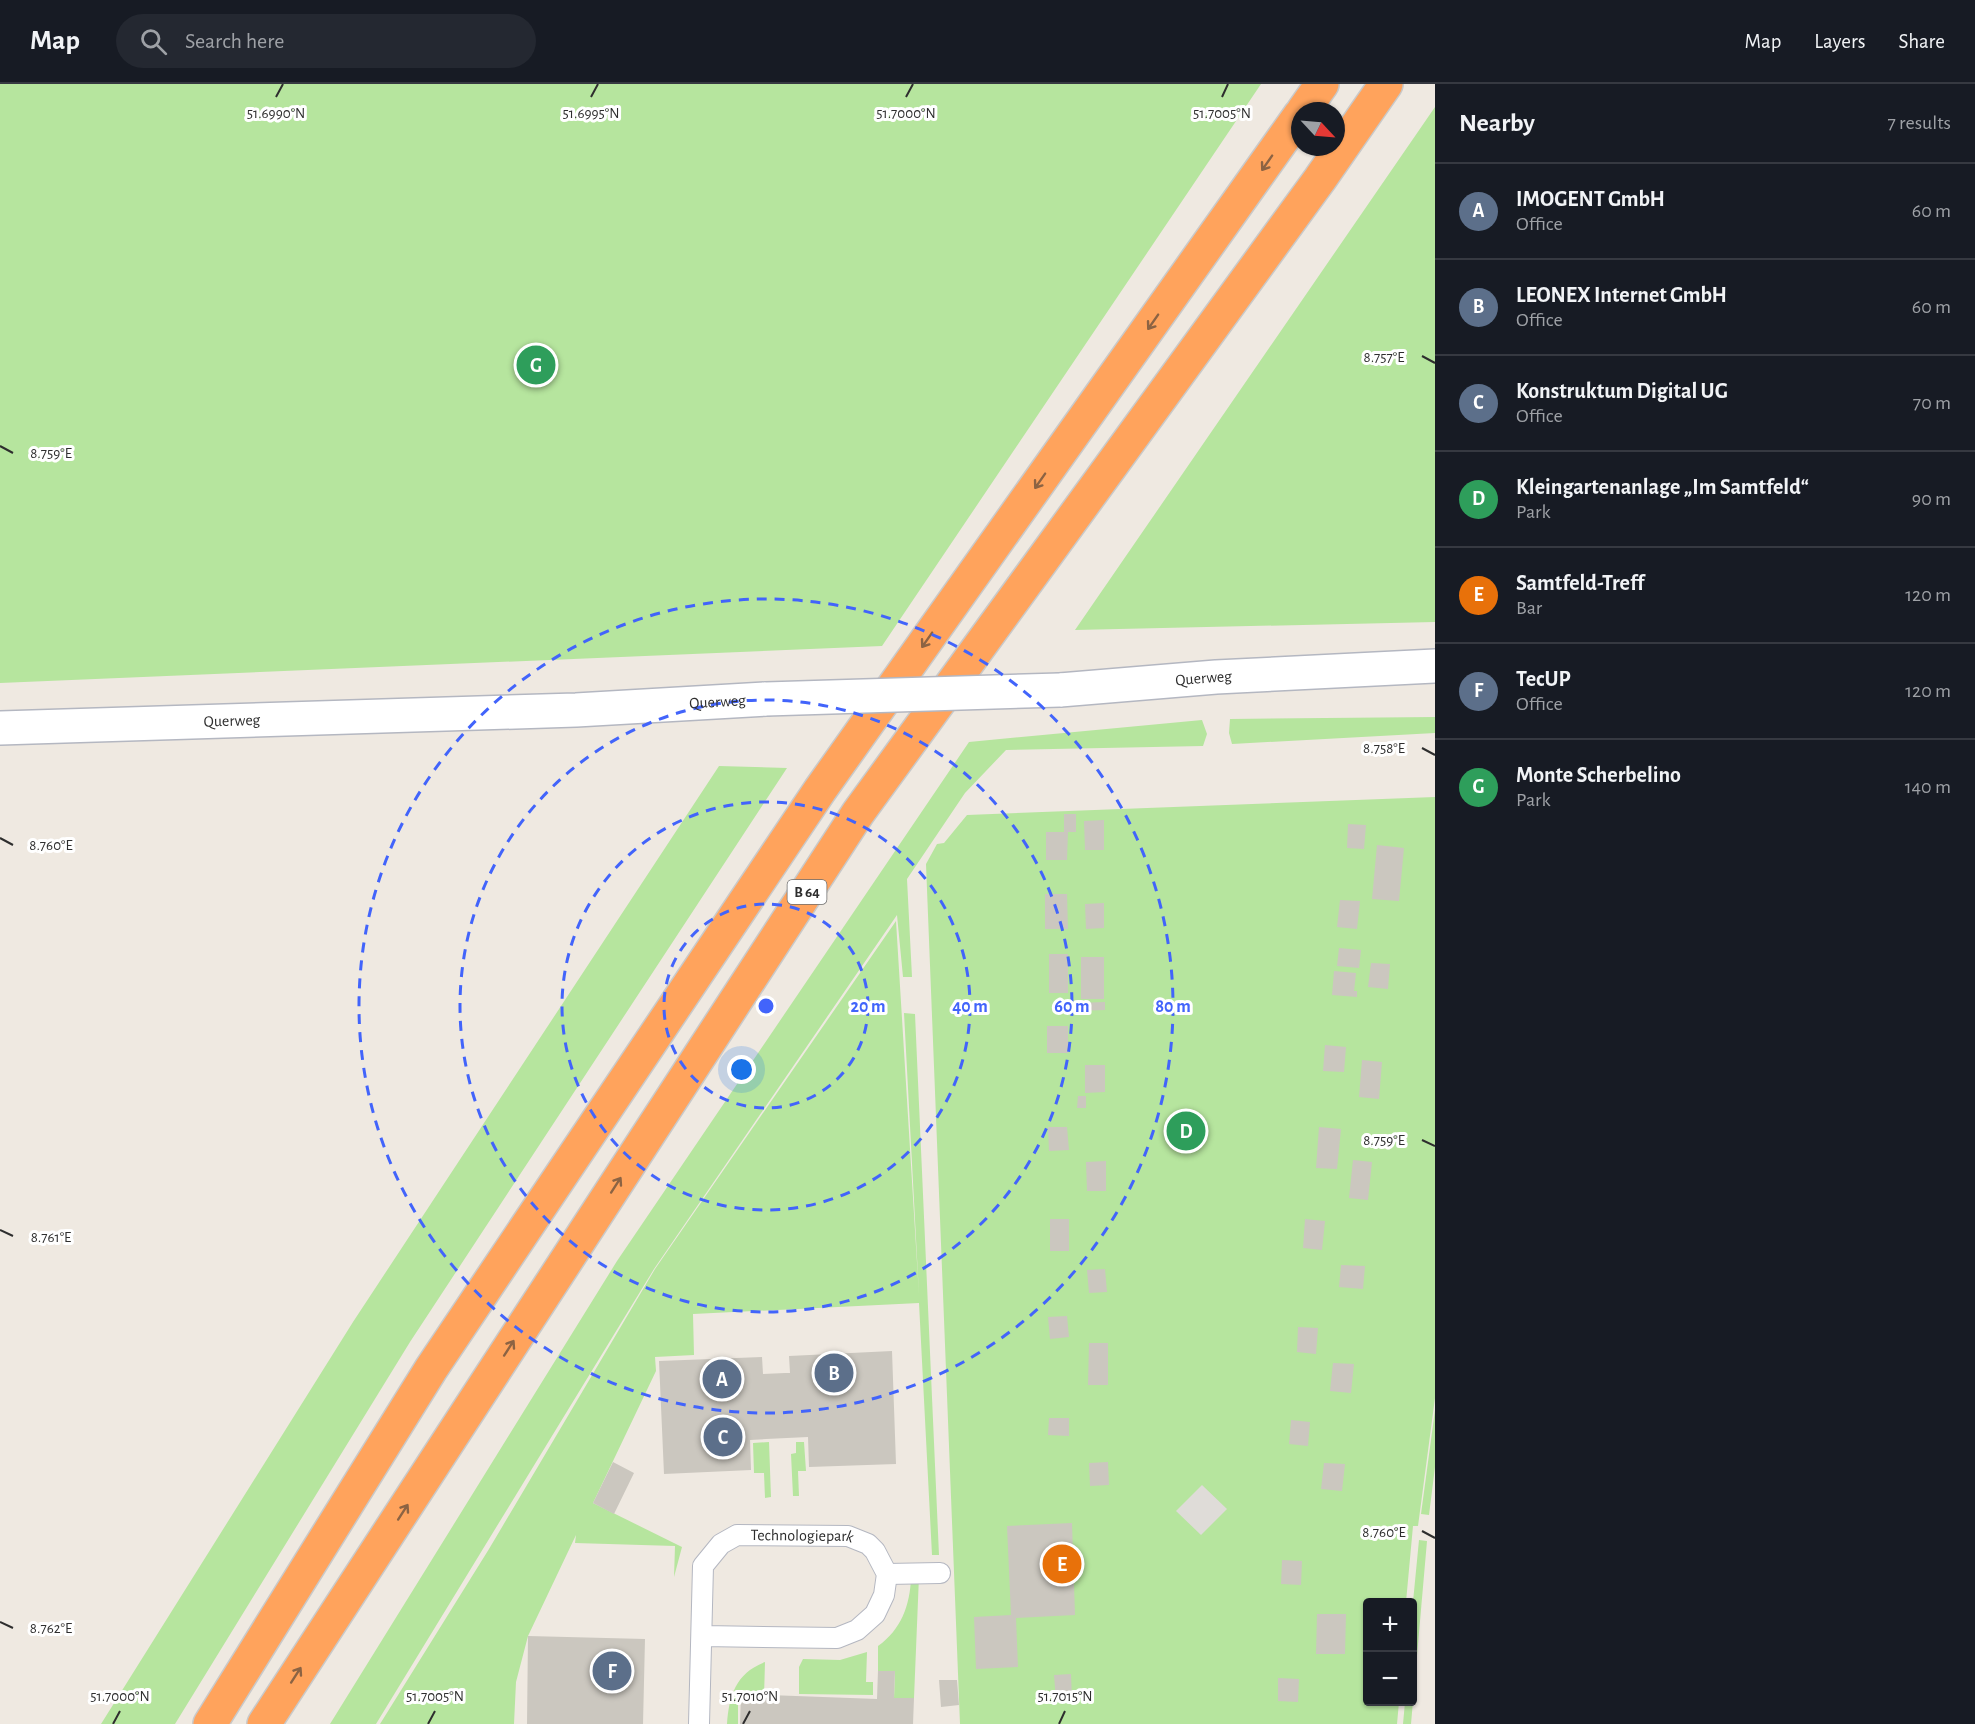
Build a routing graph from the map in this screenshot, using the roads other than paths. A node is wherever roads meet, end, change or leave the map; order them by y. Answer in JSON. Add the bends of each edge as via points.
{"nodes":[{"id":1,"x":1322,"y":84,"type":"edge"},
{"id":2,"x":1386,"y":84,"type":"edge"},
{"id":3,"x":1309,"y":102,"type":"edge"},
{"id":4,"x":1291,"y":128,"type":"edge"},
{"id":5,"x":1435,"y":666,"type":"edge"},
{"id":6,"x":0,"y":728,"type":"edge"},
{"id":7,"x":940,"y":1573,"type":"dead end"},
{"id":8,"x":887,"y":1574,"type":"junction"},
{"id":9,"x":703,"y":1636,"type":"junction"},
{"id":10,"x":210,"y":1724,"type":"edge"},
{"id":11,"x":264,"y":1724,"type":"edge"},
{"id":12,"x":699,"y":1724,"type":"edge"}],
"edges":[{"from":1,"to":3,"type":"highway"},
{"from":11,"to":2,"type":"highway","number":"B 64","one_way":true,"via":[[858,813]]},
{"from":4,"to":10,"type":"highway","number":"B 64","one_way":true,"via":[[820,790],[431,1369]]},
{"from":5,"to":6,"type":"street","name":"Querweg","bridge":true,"via":[[1216,677],[1060,690]]},
{"from":7,"to":8,"type":"lane"},
{"from":8,"to":9,"type":"lane","via":[[885,1595],[875,1614],[857,1630],[837,1638]]},
{"from":8,"to":9,"type":"lane","name":"Technologiepark","via":[[868,1544],[848,1536],[737,1535],[721,1544],[703,1566]]},
{"from":9,"to":12,"type":"lane","name":"Technologiepark"}]}
